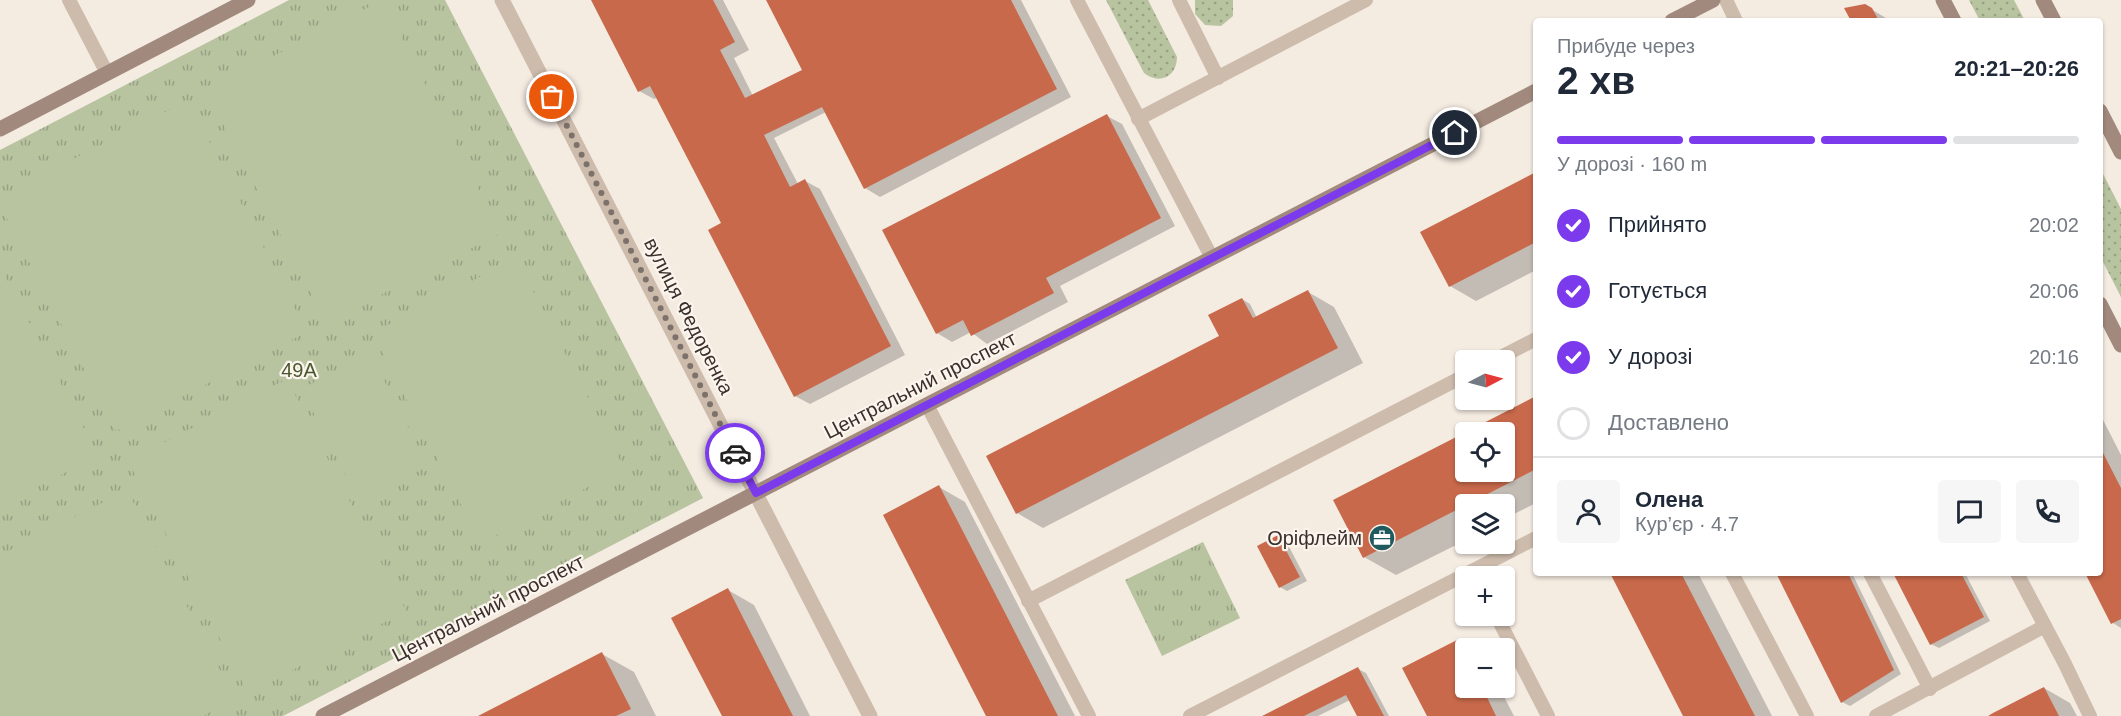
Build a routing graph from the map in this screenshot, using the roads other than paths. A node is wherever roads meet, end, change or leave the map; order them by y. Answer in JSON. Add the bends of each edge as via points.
{"nodes":[{"id":1,"x":69,"y":0,"type":"edge"},
{"id":2,"x":249,"y":0,"type":"edge"},
{"id":3,"x":502,"y":0,"type":"edge"},
{"id":4,"x":1077,"y":0,"type":"edge"},
{"id":5,"x":1179,"y":0,"type":"edge"},
{"id":6,"x":1366,"y":0,"type":"edge"},
{"id":7,"x":1713,"y":0,"type":"edge"},
{"id":8,"x":1726,"y":0,"type":"edge"},
{"id":9,"x":1943,"y":0,"type":"edge"},
{"id":10,"x":2043,"y":0,"type":"edge"},
{"id":11,"x":1678,"y":18,"type":"edge"},
{"id":12,"x":1735,"y":18,"type":"edge"},
{"id":13,"x":1952,"y":18,"type":"edge"},
{"id":14,"x":2052,"y":18,"type":"edge"},
{"id":15,"x":107,"y":73,"type":"junction"},
{"id":16,"x":1218,"y":78,"type":"junction"},
{"id":17,"x":1533,"y":93,"type":"edge"},
{"id":18,"x":2103,"y":117,"type":"edge"},
{"id":19,"x":1138,"y":118,"type":"junction"},
{"id":20,"x":0,"y":129,"type":"edge"},
{"id":21,"x":2121,"y":152,"type":"edge"},
{"id":22,"x":1212,"y":258,"type":"junction"},
{"id":23,"x":2103,"y":310,"type":"edge"},
{"id":24,"x":1533,"y":341,"type":"edge"},
{"id":25,"x":2121,"y":345,"type":"edge"},
{"id":26,"x":1515,"y":350,"type":"edge"},
{"id":27,"x":1455,"y":381,"type":"edge"},
{"id":28,"x":927,"y":405,"type":"junction"},
{"id":29,"x":756,"y":493,"type":"junction"},
{"id":30,"x":1533,"y":540,"type":"edge"},
{"id":31,"x":1487,"y":566,"type":"edge"},
{"id":32,"x":1734,"y":576,"type":"edge"},
{"id":33,"x":1872,"y":576,"type":"edge"},
{"id":34,"x":2019,"y":576,"type":"edge"},
{"id":35,"x":1455,"y":583,"type":"edge"},
{"id":36,"x":1028,"y":601,"type":"junction"},
{"id":37,"x":1502,"y":626,"type":"edge"},
{"id":38,"x":2045,"y":626,"type":"junction"},
{"id":39,"x":1930,"y":689,"type":"junction"},
{"id":40,"x":323,"y":716,"type":"edge"},
{"id":41,"x":870,"y":716,"type":"edge"},
{"id":42,"x":1089,"y":716,"type":"edge"},
{"id":43,"x":1190,"y":716,"type":"edge"},
{"id":44,"x":1548,"y":716,"type":"edge"},
{"id":45,"x":1807,"y":716,"type":"edge"},
{"id":46,"x":1876,"y":716,"type":"edge"},
{"id":47,"x":2090,"y":716,"type":"edge"}],
"edges":[{"from":1,"to":15,"type":"lane"},
{"from":2,"to":15,"type":"street"},
{"from":3,"to":29,"type":"street","name":"вулиця Федоренка"},
{"from":4,"to":19,"type":"lane"},
{"from":5,"to":16,"type":"lane"},
{"from":6,"to":16,"type":"lane"},
{"from":7,"to":11,"type":"street"},
{"from":8,"to":12,"type":"lane"},
{"from":9,"to":13,"type":"street"},
{"from":10,"to":14,"type":"street"},
{"from":15,"to":20,"type":"street"},
{"from":16,"to":19,"type":"lane"},
{"from":17,"to":22,"type":"street","name":"Центральний проспект"},
{"from":18,"to":21,"type":"street"},
{"from":19,"to":22,"type":"lane"},
{"from":22,"to":28,"type":"street","name":"Центральний проспект"},
{"from":23,"to":25,"type":"street"},
{"from":24,"to":26,"type":"lane"},
{"from":27,"to":36,"type":"lane"},
{"from":28,"to":29,"type":"street","name":"Центральний проспект"},
{"from":28,"to":36,"type":"lane"},
{"from":29,"to":40,"type":"street","name":"Центральний проспект"},
{"from":29,"to":41,"type":"street","name":"вулиця Федоренка"},
{"from":30,"to":31,"type":"lane"},
{"from":32,"to":45,"type":"lane"},
{"from":33,"to":39,"type":"lane"},
{"from":34,"to":38,"type":"lane"},
{"from":35,"to":43,"type":"lane"},
{"from":36,"to":42,"type":"lane"},
{"from":37,"to":44,"type":"lane"},
{"from":38,"to":39,"type":"lane"},
{"from":38,"to":47,"type":"lane"},
{"from":39,"to":46,"type":"lane"}]}
